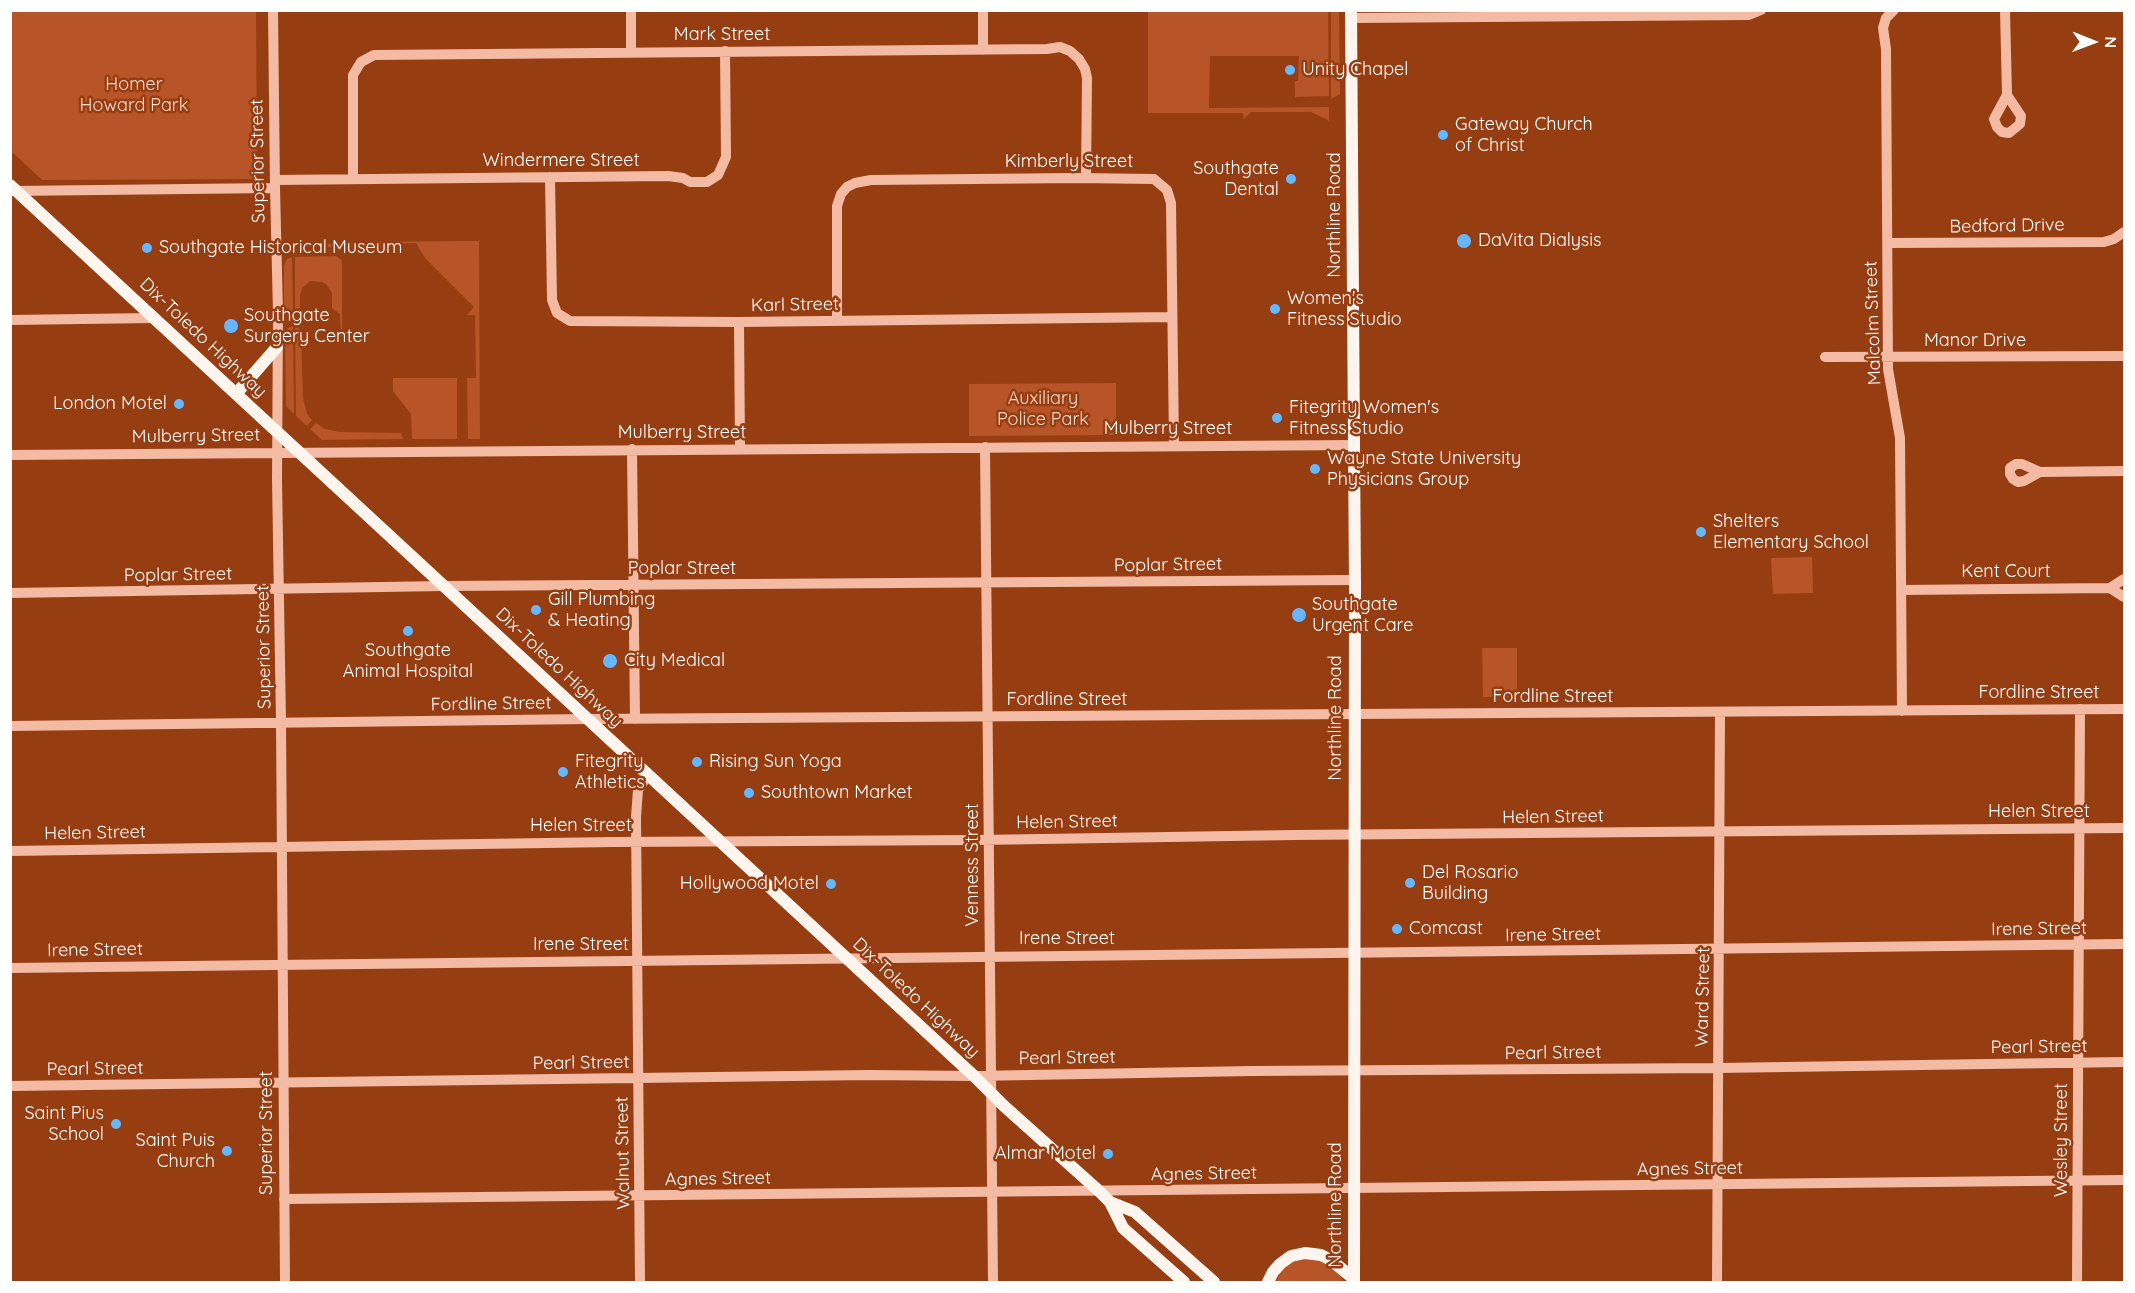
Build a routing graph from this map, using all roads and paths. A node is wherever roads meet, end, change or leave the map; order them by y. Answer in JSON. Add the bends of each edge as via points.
{"nodes":[{"id":1,"x":273,"y":10,"type":"edge"},
{"id":2,"x":631,"y":10,"type":"edge"},
{"id":3,"x":983,"y":10,"type":"edge"},
{"id":4,"x":1761,"y":10,"type":"edge"},
{"id":5,"x":1894,"y":10,"type":"edge"},
{"id":6,"x":2005,"y":10,"type":"edge"},
{"id":7,"x":1351,"y":14,"type":"edge"},
{"id":8,"x":983,"y":50,"type":"junction"},
{"id":9,"x":725,"y":51,"type":"junction"},
{"id":10,"x":631,"y":52,"type":"junction"},
{"id":11,"x":2007,"y":95,"type":"dead end"},
{"id":12,"x":550,"y":177,"type":"junction"},
{"id":13,"x":1086,"y":178,"type":"junction"},
{"id":14,"x":353,"y":179,"type":"junction"},
{"id":15,"x":275,"y":184,"type":"junction"},
{"id":16,"x":13,"y":189,"type":"edge"},
{"id":17,"x":2124,"y":232,"type":"edge"},
{"id":18,"x":1888,"y":243,"type":"junction"},
{"id":19,"x":1172,"y":317,"type":"junction"},
{"id":20,"x":154,"y":318,"type":"junction"},
{"id":21,"x":10,"y":320,"type":"edge"},
{"id":22,"x":837,"y":321,"type":"junction"},
{"id":23,"x":739,"y":322,"type":"junction"},
{"id":24,"x":278,"y":347,"type":"junction"},
{"id":25,"x":2124,"y":356,"type":"edge"},
{"id":26,"x":1825,"y":357,"type":"dead end"},
{"id":27,"x":1888,"y":358,"type":"junction"},
{"id":28,"x":236,"y":394,"type":"junction"},
{"id":29,"x":277,"y":432,"type":"junction"},
{"id":30,"x":1354,"y":444,"type":"junction"},
{"id":31,"x":1174,"y":446,"type":"junction"},
{"id":32,"x":985,"y":447,"type":"junction"},
{"id":33,"x":632,"y":449,"type":"junction"},
{"id":34,"x":740,"y":449,"type":"junction"},
{"id":35,"x":277,"y":452,"type":"junction"},
{"id":36,"x":298,"y":452,"type":"junction"},
{"id":37,"x":10,"y":455,"type":"edge"},
{"id":38,"x":2124,"y":471,"type":"edge"},
{"id":39,"x":2040,"y":472,"type":"dead end"},
{"id":40,"x":2124,"y":579,"type":"edge"},
{"id":41,"x":1354,"y":580,"type":"junction"},
{"id":42,"x":987,"y":583,"type":"junction"},
{"id":43,"x":444,"y":586,"type":"junction"},
{"id":44,"x":634,"y":586,"type":"junction"},
{"id":45,"x":2110,"y":588,"type":"junction"},
{"id":46,"x":280,"y":589,"type":"junction"},
{"id":47,"x":1901,"y":590,"type":"junction"},
{"id":48,"x":10,"y":593,"type":"edge"},
{"id":49,"x":2124,"y":597,"type":"edge"},
{"id":50,"x":2080,"y":709,"type":"junction"},
{"id":51,"x":2124,"y":709,"type":"edge"},
{"id":52,"x":1902,"y":711,"type":"junction"},
{"id":53,"x":1720,"y":712,"type":"junction"},
{"id":54,"x":1355,"y":715,"type":"junction"},
{"id":55,"x":988,"y":717,"type":"junction"},
{"id":56,"x":588,"y":719,"type":"junction"},
{"id":57,"x":635,"y":719,"type":"junction"},
{"id":58,"x":281,"y":722,"type":"junction"},
{"id":59,"x":10,"y":726,"type":"edge"},
{"id":60,"x":648,"y":775,"type":"junction"},
{"id":61,"x":2080,"y":828,"type":"junction"},
{"id":62,"x":2124,"y":828,"type":"edge"},
{"id":63,"x":1719,"y":831,"type":"junction"},
{"id":64,"x":1354,"y":835,"type":"junction"},
{"id":65,"x":989,"y":840,"type":"junction"},
{"id":66,"x":719,"y":841,"type":"junction"},
{"id":67,"x":636,"y":842,"type":"junction"},
{"id":68,"x":282,"y":846,"type":"junction"},
{"id":69,"x":10,"y":851,"type":"edge"},
{"id":70,"x":2124,"y":944,"type":"edge"},
{"id":71,"x":2080,"y":945,"type":"junction"},
{"id":72,"x":1720,"y":949,"type":"junction"},
{"id":73,"x":1354,"y":953,"type":"junction"},
{"id":74,"x":990,"y":956,"type":"junction"},
{"id":75,"x":846,"y":958,"type":"junction"},
{"id":76,"x":638,"y":961,"type":"junction"},
{"id":77,"x":283,"y":964,"type":"junction"},
{"id":78,"x":10,"y":968,"type":"edge"},
{"id":79,"x":2124,"y":1062,"type":"edge"},
{"id":80,"x":2079,"y":1063,"type":"junction"},
{"id":81,"x":1718,"y":1068,"type":"junction"},
{"id":82,"x":1354,"y":1071,"type":"junction"},
{"id":83,"x":974,"y":1076,"type":"junction"},
{"id":84,"x":990,"y":1076,"type":"junction"},
{"id":85,"x":639,"y":1079,"type":"junction"},
{"id":86,"x":284,"y":1083,"type":"junction"},
{"id":87,"x":10,"y":1086,"type":"edge"},
{"id":88,"x":990,"y":1092,"type":"junction"},
{"id":89,"x":2124,"y":1180,"type":"edge"},
{"id":90,"x":2079,"y":1181,"type":"junction"},
{"id":91,"x":1718,"y":1185,"type":"junction"},
{"id":92,"x":1353,"y":1189,"type":"junction"},
{"id":93,"x":1099,"y":1191,"type":"junction"},
{"id":94,"x":992,"y":1192,"type":"junction"},
{"id":95,"x":640,"y":1197,"type":"junction"},
{"id":96,"x":284,"y":1199,"type":"junction"},
{"id":97,"x":1110,"y":1202,"type":"junction"},
{"id":98,"x":1354,"y":1281,"type":"edge"},
{"id":99,"x":285,"y":1282,"type":"edge"},
{"id":100,"x":640,"y":1282,"type":"edge"},
{"id":101,"x":993,"y":1282,"type":"edge"},
{"id":102,"x":1184,"y":1282,"type":"edge"},
{"id":103,"x":1214,"y":1282,"type":"edge"},
{"id":104,"x":1268,"y":1282,"type":"edge"},
{"id":105,"x":1717,"y":1282,"type":"edge"},
{"id":106,"x":2078,"y":1282,"type":"edge"}],
"edges":[{"from":1,"to":15,"type":"street","name":"Superior Street"},
{"from":2,"to":10,"type":"street"},
{"from":3,"to":8,"type":"street"},
{"from":4,"to":7,"type":"street","via":[[1749,15]]},
{"from":5,"to":18,"type":"street","name":"Malcolm Street","via":[[1883,28],[1887,49]]},
{"from":6,"to":11,"type":"street"},
{"from":7,"to":30,"type":"main road","name":"Northline Road"},
{"from":8,"to":9,"type":"street","name":"Mark Street"},
{"from":8,"to":13,"type":"street","name":"Mark Street","via":[[1060,47],[1079,58],[1087,78]]},
{"from":9,"to":10,"type":"street","name":"Mark Street"},
{"from":9,"to":12,"type":"street","name":"Windermere Street","via":[[726,157],[714,178],[699,183],[668,176]]},
{"from":10,"to":14,"type":"street","name":"Mark Street","via":[[374,55],[361,62],[353,75]]},
{"from":12,"to":14,"type":"street","name":"Windermere Street"},
{"from":12,"to":23,"type":"street","name":"Karl Street","via":[[552,300],[561,316],[576,322]]},
{"from":13,"to":19,"type":"street","name":"Kimberly Street","via":[[1149,178],[1167,190],[1171,203]]},
{"from":13,"to":22,"type":"street","name":"Kimberly Street","via":[[871,180],[847,187],[837,206]]},
{"from":14,"to":15,"type":"street","name":"Windermere Street"},
{"from":15,"to":16,"type":"street","name":"Windermere Street"},
{"from":15,"to":24,"type":"street","name":"Superior Street"},
{"from":16,"to":20,"type":"main road","name":"Dix-Toledo Highway"},
{"from":17,"to":18,"type":"street","name":"Bedford Drive","via":[[2104,242]]},
{"from":18,"to":27,"type":"street","name":"Malcolm Street"},
{"from":19,"to":22,"type":"street","name":"Karl Street"},
{"from":19,"to":31,"type":"street","name":"Kimberly Street"},
{"from":20,"to":21,"type":"street"},
{"from":20,"to":28,"type":"main road","name":"Dix-Toledo Highway"},
{"from":22,"to":23,"type":"street","name":"Karl Street"},
{"from":23,"to":34,"type":"street"},
{"from":24,"to":28,"type":"main road"},
{"from":24,"to":29,"type":"street","name":"Superior Street"},
{"from":25,"to":27,"type":"street","name":"Manor Drive"},
{"from":26,"to":27,"type":"street","name":"Manor Drive"},
{"from":27,"to":47,"type":"street","name":"Malcolm Street","via":[[1900,438]]},
{"from":28,"to":29,"type":"main road","name":"Dix-Toledo Highway"},
{"from":29,"to":35,"type":"street","name":"Superior Street"},
{"from":29,"to":36,"type":"main road","name":"Dix-Toledo Highway"},
{"from":30,"to":31,"type":"street","name":"Mulberry Street"},
{"from":30,"to":41,"type":"main road","name":"Northline Road"},
{"from":31,"to":32,"type":"street","name":"Mulberry Street"},
{"from":32,"to":34,"type":"street","name":"Mulberry Street"},
{"from":32,"to":42,"type":"street","name":"Venness Street"},
{"from":33,"to":34,"type":"street","name":"Mulberry Street"},
{"from":33,"to":36,"type":"street","name":"Mulberry Street"},
{"from":33,"to":44,"type":"street"},
{"from":35,"to":36,"type":"street","name":"Mulberry Street"},
{"from":35,"to":37,"type":"street","name":"Mulberry Street"},
{"from":35,"to":46,"type":"street","name":"Superior Street"},
{"from":36,"to":43,"type":"main road","name":"Dix-Toledo Highway"},
{"from":38,"to":39,"type":"street"},
{"from":40,"to":45,"type":"street"},
{"from":41,"to":42,"type":"street","name":"Poplar Street"},
{"from":41,"to":54,"type":"main road","name":"Northline Road"},
{"from":42,"to":44,"type":"street","name":"Poplar Street"},
{"from":42,"to":55,"type":"street","name":"Venness Street"},
{"from":43,"to":44,"type":"street","name":"Poplar Street"},
{"from":43,"to":46,"type":"street","name":"Poplar Street"},
{"from":43,"to":56,"type":"main road","name":"Dix-Toledo Highway"},
{"from":44,"to":57,"type":"street"},
{"from":45,"to":47,"type":"street","name":"Kent Court"},
{"from":45,"to":49,"type":"street"},
{"from":46,"to":48,"type":"street","name":"Poplar Street"},
{"from":46,"to":58,"type":"street","name":"Superior Street"},
{"from":47,"to":52,"type":"street","name":"Malcolm Street"},
{"from":50,"to":51,"type":"street","name":"Fordline Street"},
{"from":50,"to":52,"type":"street","name":"Fordline Street"},
{"from":50,"to":61,"type":"street","name":"Wesley Street"},
{"from":52,"to":53,"type":"street","name":"Fordline Street"},
{"from":53,"to":54,"type":"street","name":"Fordline Street"},
{"from":53,"to":63,"type":"street","name":"Ward Street"},
{"from":54,"to":55,"type":"street","name":"Fordline Street"},
{"from":54,"to":64,"type":"main road","name":"Northline Road"},
{"from":55,"to":57,"type":"street","name":"Fordline Street"},
{"from":55,"to":65,"type":"street","name":"Venness Street"},
{"from":56,"to":57,"type":"street","name":"Fordline Street"},
{"from":56,"to":58,"type":"street","name":"Fordline Street"},
{"from":56,"to":60,"type":"main road","name":"Dix-Toledo Highway"},
{"from":58,"to":59,"type":"street","name":"Fordline Street"},
{"from":58,"to":68,"type":"street","name":"Superior Street"},
{"from":60,"to":66,"type":"main road","name":"Dix-Toledo Highway"},
{"from":60,"to":67,"type":"street","name":"Walnut Street","via":[[638,790]]},
{"from":61,"to":62,"type":"street","name":"Helen Street"},
{"from":61,"to":63,"type":"street","name":"Helen Street"},
{"from":61,"to":71,"type":"street","name":"Wesley Street"},
{"from":63,"to":64,"type":"street","name":"Helen Street"},
{"from":63,"to":72,"type":"street","name":"Ward Street"},
{"from":64,"to":65,"type":"street","name":"Helen Street"},
{"from":64,"to":73,"type":"main road","name":"Northline Road"},
{"from":65,"to":66,"type":"street","name":"Helen Street"},
{"from":65,"to":74,"type":"street","name":"Venness Street"},
{"from":66,"to":67,"type":"street","name":"Helen Street"},
{"from":66,"to":75,"type":"main road","name":"Dix-Toledo Highway"},
{"from":67,"to":68,"type":"street","name":"Helen Street"},
{"from":67,"to":76,"type":"street","name":"Walnut Street"},
{"from":68,"to":69,"type":"street","name":"Helen Street"},
{"from":68,"to":77,"type":"street","name":"Superior Street"},
{"from":70,"to":71,"type":"street","name":"Irene Street"},
{"from":71,"to":72,"type":"street","name":"Irene Street"},
{"from":71,"to":80,"type":"street","name":"Wesley Street"},
{"from":72,"to":73,"type":"street","name":"Irene Street"},
{"from":72,"to":81,"type":"street","name":"Ward Street"},
{"from":73,"to":74,"type":"street","name":"Irene Street"},
{"from":73,"to":82,"type":"main road","name":"Northline Road"},
{"from":74,"to":75,"type":"street","name":"Irene Street"},
{"from":74,"to":84,"type":"street","name":"Venness Street"},
{"from":75,"to":76,"type":"street","name":"Irene Street"},
{"from":75,"to":83,"type":"main road","name":"Dix-Toledo Highway"},
{"from":76,"to":77,"type":"street","name":"Irene Street"},
{"from":76,"to":85,"type":"street","name":"Walnut Street"},
{"from":77,"to":78,"type":"street","name":"Irene Street"},
{"from":77,"to":86,"type":"street","name":"Superior Street"},
{"from":79,"to":80,"type":"street","name":"Pearl Street"},
{"from":80,"to":81,"type":"street","name":"Pearl Street"},
{"from":80,"to":90,"type":"street","name":"Wesley Street"},
{"from":81,"to":82,"type":"street","name":"Pearl Street"},
{"from":81,"to":91,"type":"street","name":"Ward Street"},
{"from":82,"to":84,"type":"street","name":"Pearl Street"},
{"from":82,"to":92,"type":"main road","name":"Northline Road"},
{"from":83,"to":84,"type":"street","name":"Pearl Street"},
{"from":83,"to":85,"type":"street","name":"Pearl Street"},
{"from":83,"to":88,"type":"main road","name":"Dix-Toledo Highway"},
{"from":84,"to":88,"type":"street","name":"Venness Street"},
{"from":85,"to":86,"type":"street","name":"Pearl Street"},
{"from":85,"to":95,"type":"street","name":"Walnut Street"},
{"from":86,"to":87,"type":"street","name":"Pearl Street"},
{"from":86,"to":96,"type":"street","name":"Superior Street"},
{"from":88,"to":93,"type":"main road","name":"Dix-Toledo Highway"},
{"from":88,"to":94,"type":"street","name":"Venness Street"},
{"from":89,"to":90,"type":"street","name":"Agnes Street"},
{"from":90,"to":91,"type":"street","name":"Agnes Street"},
{"from":90,"to":106,"type":"street","name":"Wesley Street"},
{"from":91,"to":92,"type":"street","name":"Agnes Street"},
{"from":91,"to":105,"type":"street","name":"Ward Street"},
{"from":92,"to":93,"type":"street","name":"Agnes Street"},
{"from":92,"to":98,"type":"main road","name":"Northline Road"},
{"from":93,"to":94,"type":"street","name":"Agnes Street"},
{"from":93,"to":97,"type":"main road","name":"Dix-Toledo Highway"},
{"from":94,"to":95,"type":"street","name":"Agnes Street"},
{"from":94,"to":101,"type":"street","name":"Venness Street"},
{"from":95,"to":96,"type":"street","name":"Agnes Street"},
{"from":95,"to":100,"type":"street","name":"Walnut Street"},
{"from":96,"to":99,"type":"street","name":"Superior Street"},
{"from":97,"to":102,"type":"main road","name":"Dix-Toledo Highway","via":[[1123,1228]]},
{"from":97,"to":103,"type":"main road","name":"Dix-Toledo Highway","via":[[1135,1212]]},
{"from":98,"to":104,"type":"main road","via":[[1331,1260],[1305,1253],[1280,1264]]}]}
